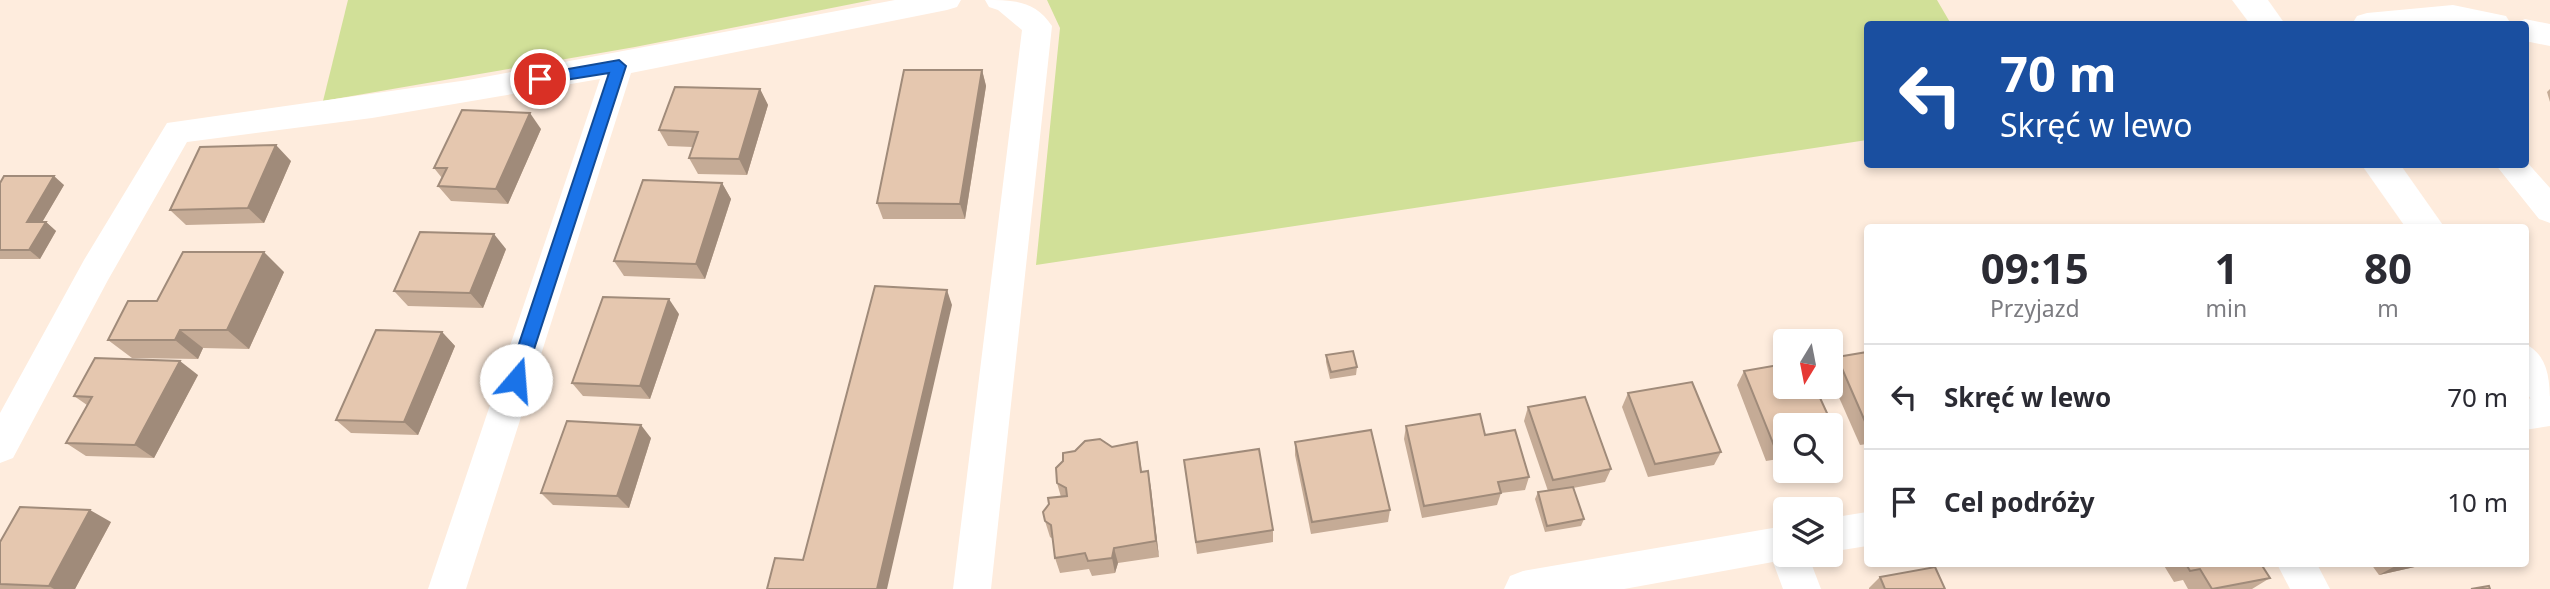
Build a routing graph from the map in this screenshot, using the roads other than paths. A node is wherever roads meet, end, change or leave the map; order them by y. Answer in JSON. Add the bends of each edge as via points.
{"nodes":[{"id":1,"x":947,"y":0,"type":"edge"},
{"id":2,"x":999,"y":0,"type":"edge"},
{"id":3,"x":2249,"y":0,"type":"edge"},
{"id":4,"x":2365,"y":0,"type":"edge"},
{"id":5,"x":2266,"y":21,"type":"edge"},
{"id":6,"x":2377,"y":21,"type":"edge"},
{"id":7,"x":2407,"y":21,"type":"edge"},
{"id":8,"x":2480,"y":21,"type":"edge"},
{"id":9,"x":2529,"y":31,"type":"edge"},
{"id":10,"x":2550,"y":35,"type":"edge"},
{"id":11,"x":619,"y":66,"type":"junction"},
{"id":12,"x":2382,"y":168,"type":"edge"},
{"id":13,"x":2513,"y":168,"type":"edge"},
{"id":14,"x":2550,"y":210,"type":"edge"},
{"id":15,"x":2424,"y":224,"type":"edge"},
{"id":16,"x":2529,"y":366,"type":"edge"},
{"id":17,"x":2550,"y":394,"type":"edge"},
{"id":18,"x":2550,"y":411,"type":"edge"},
{"id":19,"x":2529,"y":414,"type":"edge"},
{"id":20,"x":0,"y":447,"type":"edge"},
{"id":21,"x":1864,"y":529,"type":"edge"},
{"id":22,"x":1843,"y":533,"type":"edge"},
{"id":23,"x":1773,"y":546,"type":"edge"},
{"id":24,"x":1794,"y":567,"type":"edge"},
{"id":25,"x":2298,"y":567,"type":"edge"},
{"id":26,"x":447,"y":589,"type":"edge"},
{"id":27,"x":972,"y":589,"type":"edge"},
{"id":28,"x":1523,"y":589,"type":"edge"},
{"id":29,"x":1802,"y":589,"type":"edge"},
{"id":30,"x":2311,"y":589,"type":"edge"}],
"edges":[{"from":1,"to":11,"type":"street"},
{"from":2,"to":27,"type":"street","via":[[1037,26]]},
{"from":3,"to":5,"type":"street"},
{"from":4,"to":6,"type":"street"},
{"from":7,"to":8,"type":"street","via":[[2453,16]]},
{"from":9,"to":10,"type":"street"},
{"from":11,"to":20,"type":"street","via":[[304,118],[178,131]]},
{"from":11,"to":26,"type":"street"},
{"from":12,"to":15,"type":"street"},
{"from":13,"to":14,"type":"street"},
{"from":16,"to":17,"type":"street"},
{"from":18,"to":19,"type":"street"},
{"from":21,"to":22,"type":"street"},
{"from":23,"to":28,"type":"street"},
{"from":24,"to":29,"type":"street"},
{"from":25,"to":30,"type":"street"}]}
